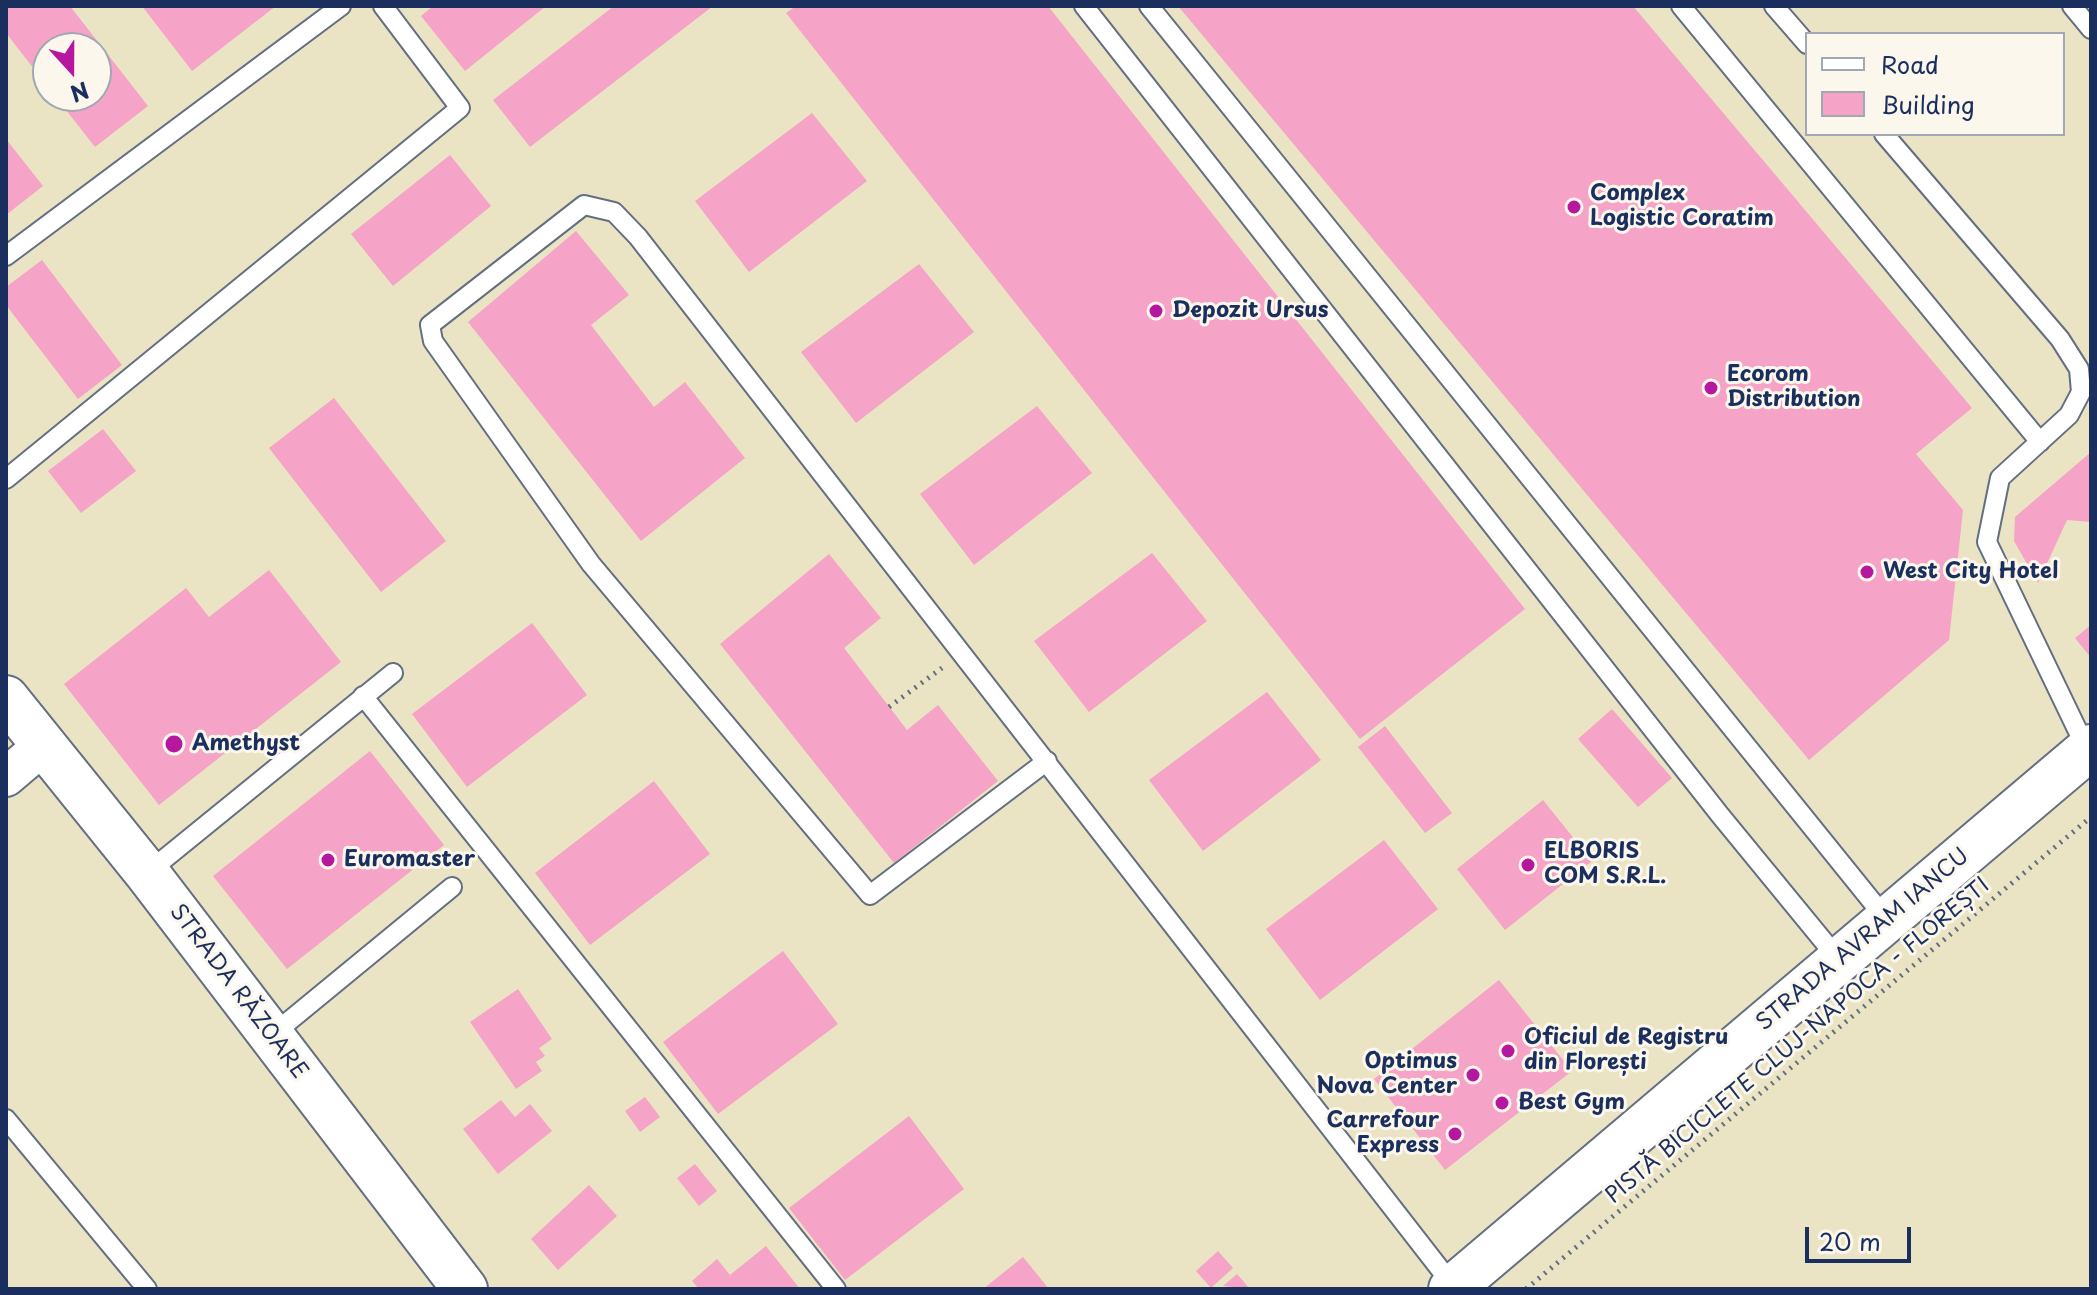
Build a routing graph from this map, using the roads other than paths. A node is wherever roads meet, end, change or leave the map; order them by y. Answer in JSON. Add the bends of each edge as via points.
{"nodes":[{"id":1,"x":341,"y":6,"type":"edge"},
{"id":2,"x":383,"y":6,"type":"edge"},
{"id":3,"x":1084,"y":6,"type":"edge"},
{"id":4,"x":1149,"y":6,"type":"edge"},
{"id":5,"x":1681,"y":6,"type":"edge"},
{"id":6,"x":1774,"y":6,"type":"edge"},
{"id":7,"x":2072,"y":6,"type":"edge"},
{"id":8,"x":2091,"y":29,"type":"edge"},
{"id":9,"x":1805,"y":42,"type":"edge"},
{"id":10,"x":1886,"y":136,"type":"edge"},
{"id":11,"x":6,"y":256,"type":"edge"},
{"id":12,"x":2040,"y":442,"type":"junction"},
{"id":13,"x":6,"y":479,"type":"edge"},
{"id":14,"x":393,"y":673,"type":"dead end"},
{"id":15,"x":363,"y":696,"type":"junction"},
{"id":16,"x":6,"y":698,"type":"edge"},
{"id":17,"x":45,"y":744,"type":"junction"},
{"id":18,"x":2089,"y":749,"type":"edge"},
{"id":19,"x":1047,"y":761,"type":"junction"},
{"id":20,"x":6,"y":777,"type":"edge"},
{"id":21,"x":147,"y":873,"type":"junction"},
{"id":22,"x":452,"y":887,"type":"dead end"},
{"id":23,"x":1887,"y":920,"type":"junction"},
{"id":24,"x":1839,"y":960,"type":"junction"},
{"id":25,"x":272,"y":1036,"type":"junction"},
{"id":26,"x":6,"y":1119,"type":"edge"},
{"id":27,"x":1453,"y":1288,"type":"edge"},
{"id":28,"x":147,"y":1289,"type":"edge"},
{"id":29,"x":465,"y":1289,"type":"edge"},
{"id":30,"x":836,"y":1289,"type":"edge"}],
"edges":[{"from":1,"to":11,"type":"lane"},
{"from":2,"to":13,"type":"lane","via":[[460,108]]},
{"from":3,"to":24,"type":"lane"},
{"from":4,"to":23,"type":"lane"},
{"from":5,"to":12,"type":"lane"},
{"from":6,"to":9,"type":"lane"},
{"from":7,"to":8,"type":"lane"},
{"from":10,"to":12,"type":"lane","via":[[2060,339],[2079,369],[2081,392],[2075,404]]},
{"from":12,"to":18,"type":"lane","via":[[2000,478],[1987,542]]},
{"from":14,"to":15,"type":"lane"},
{"from":15,"to":21,"type":"lane"},
{"from":15,"to":30,"type":"lane"},
{"from":16,"to":17,"type":"main road","name":"STRADA RĂZOARE"},
{"from":17,"to":20,"type":"street"},
{"from":17,"to":21,"type":"main road","name":"STRADA RĂZOARE"},
{"from":18,"to":23,"type":"main road","name":"STRADA AVRAM IANCU"},
{"from":19,"to":19,"type":"lane","via":[[614,212],[584,205],[430,325],[433,341],[591,564],[870,895]]},
{"from":19,"to":27,"type":"lane"},
{"from":21,"to":25,"type":"main road","name":"STRADA RĂZOARE"},
{"from":22,"to":25,"type":"lane"},
{"from":23,"to":24,"type":"main road","name":"STRADA AVRAM IANCU"},
{"from":24,"to":27,"type":"main road","name":"STRADA AVRAM IANCU"},
{"from":25,"to":29,"type":"main road","name":"STRADA RĂZOARE"},
{"from":26,"to":28,"type":"lane"}]}
